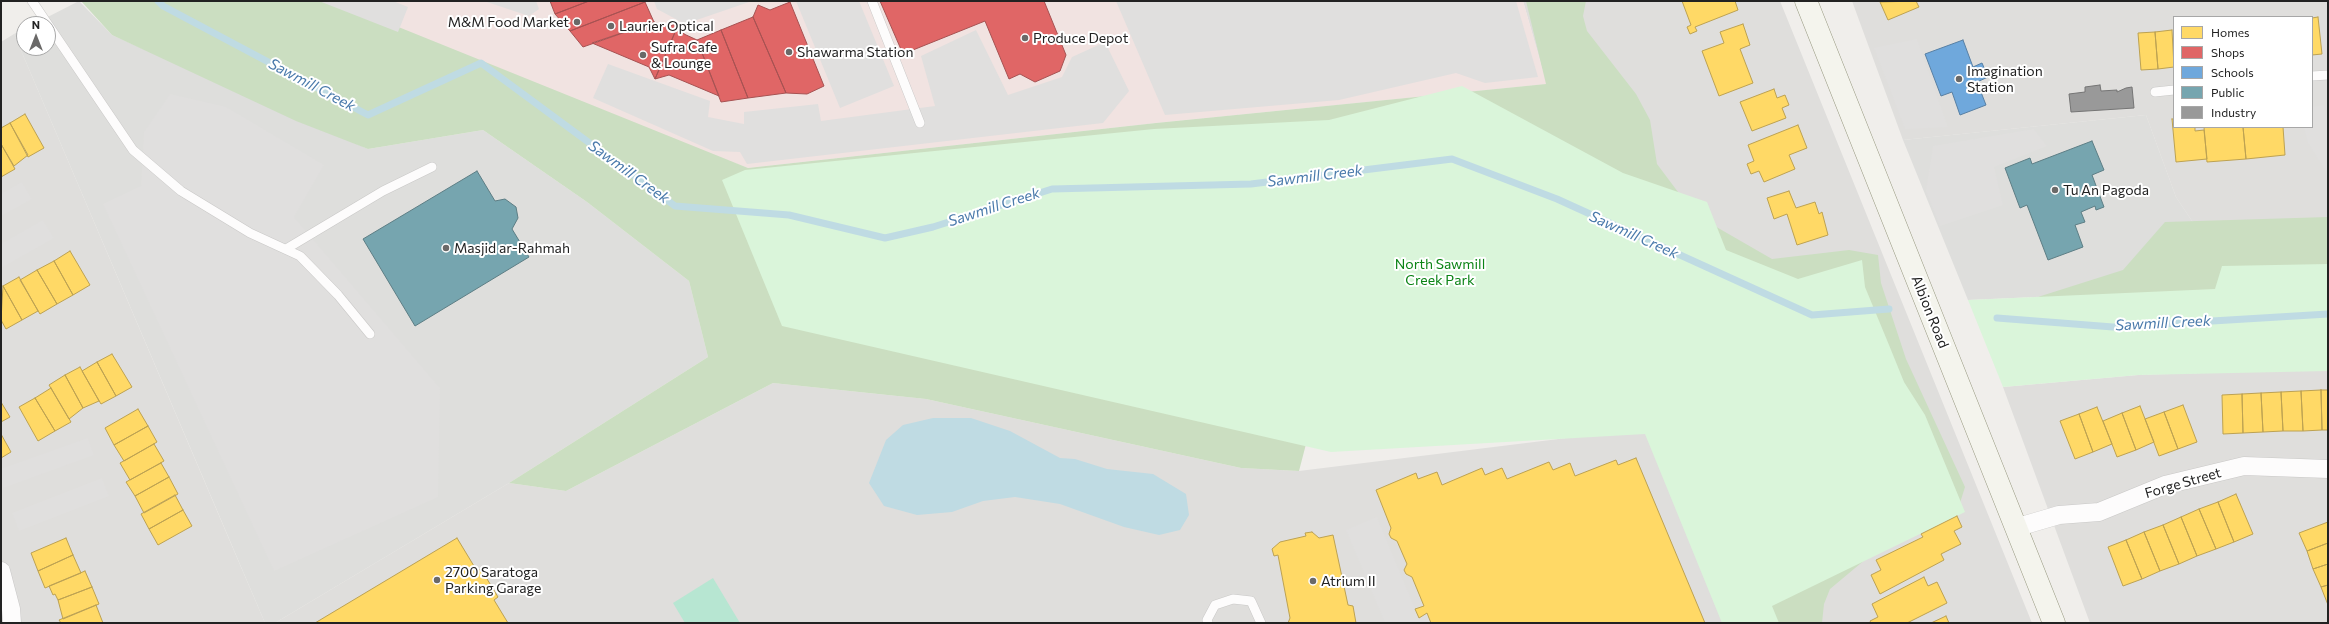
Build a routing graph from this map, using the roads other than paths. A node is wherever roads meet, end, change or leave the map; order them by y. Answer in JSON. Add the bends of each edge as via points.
{"nodes":[{"id":1,"x":32,"y":1,"type":"edge"},
{"id":2,"x":872,"y":1,"type":"edge"},
{"id":3,"x":1806,"y":1,"type":"edge"},
{"id":4,"x":2328,"y":75,"type":"edge"},
{"id":5,"x":2313,"y":76,"type":"edge"},
{"id":6,"x":2173,"y":90,"type":"edge"},
{"id":7,"x":2155,"y":92,"type":"dead end"},
{"id":8,"x":920,"y":123,"type":"dead end"},
{"id":9,"x":432,"y":167,"type":"dead end"},
{"id":10,"x":286,"y":249,"type":"junction"},
{"id":11,"x":370,"y":334,"type":"dead end"},
{"id":12,"x":2328,"y":469,"type":"edge"},
{"id":13,"x":2018,"y":527,"type":"junction"},
{"id":14,"x":1,"y":572,"type":"edge"},
{"id":15,"x":12,"y":623,"type":"edge"},
{"id":16,"x":1208,"y":623,"type":"edge"},
{"id":17,"x":1261,"y":623,"type":"edge"},
{"id":18,"x":2054,"y":623,"type":"edge"}],
"edges":[{"from":1,"to":10,"type":"lane","via":[[133,150],[182,191],[250,233]]},
{"from":2,"to":8,"type":"lane"},
{"from":3,"to":13,"type":"street","name":"Albion Road","via":[[1963,396]]},
{"from":4,"to":5,"type":"lane"},
{"from":6,"to":7,"type":"lane"},
{"from":9,"to":10,"type":"lane","via":[[383,191]]},
{"from":10,"to":11,"type":"lane","via":[[300,256],[338,294]]},
{"from":12,"to":13,"type":"street","name":"Forge Street","via":[[2244,466],[2165,485],[2099,512],[2059,515]]},
{"from":13,"to":18,"type":"street","name":"Albion Road"},
{"from":14,"to":15,"type":"street"},
{"from":16,"to":17,"type":"lane","via":[[1207,620],[1215,605],[1233,599],[1251,601]]}]}
